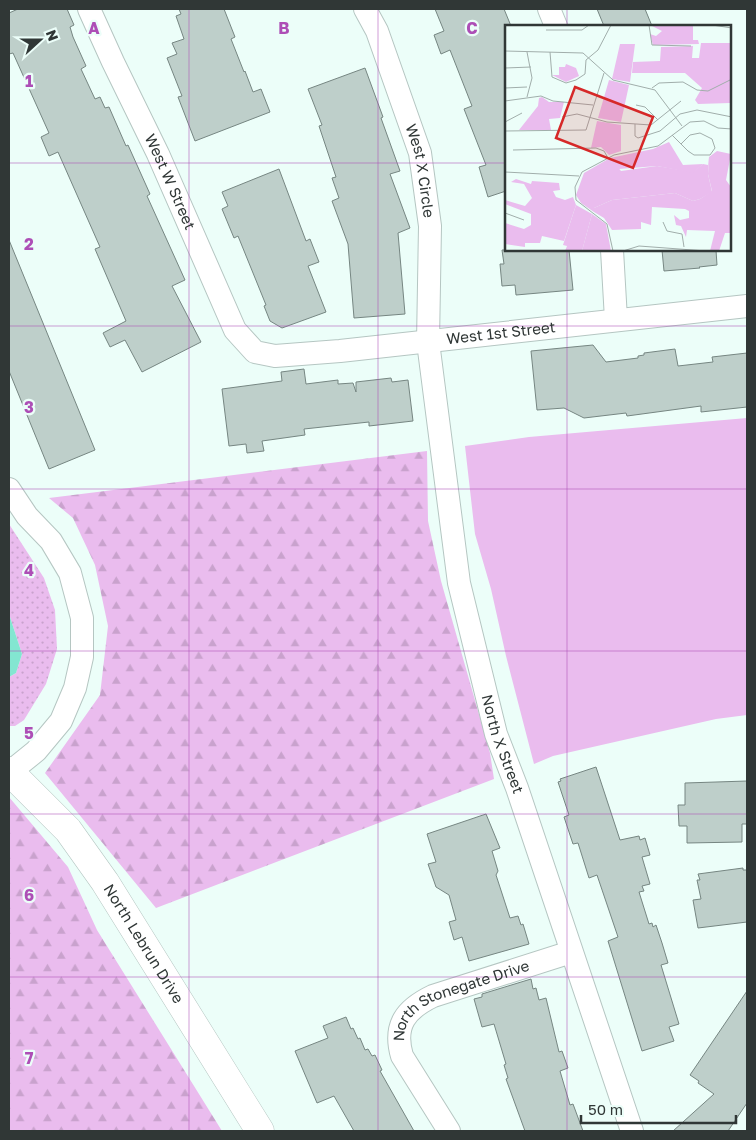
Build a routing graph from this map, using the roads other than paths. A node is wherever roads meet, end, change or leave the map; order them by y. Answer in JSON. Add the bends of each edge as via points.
{"nodes":[{"id":1,"x":90,"y":9,"type":"edge"},
{"id":2,"x":365,"y":9,"type":"edge"},
{"id":3,"x":549,"y":9,"type":"edge"},
{"id":4,"x":556,"y":25,"type":"edge"},
{"id":5,"x":612,"y":251,"type":"edge"},
{"id":6,"x":747,"y":306,"type":"edge"},
{"id":7,"x":616,"y":319,"type":"junction"},
{"id":8,"x":428,"y":342,"type":"junction"},
{"id":9,"x":255,"y":352,"type":"joint"},
{"id":10,"x":9,"y":488,"type":"edge"},
{"id":11,"x":10,"y":772,"type":"edge"},
{"id":12,"x":571,"y":952,"type":"junction"},
{"id":13,"x":260,"y":1131,"type":"edge"},
{"id":14,"x":449,"y":1131,"type":"edge"},
{"id":15,"x":632,"y":1131,"type":"edge"}],
"edges":[{"from":1,"to":9,"type":"street","name":"West W Street","via":[[158,154],[234,330]]},
{"from":2,"to":8,"type":"street","name":"West X Circle","via":[[377,31],[420,153],[430,226]]},
{"from":3,"to":4,"type":"street"},
{"from":5,"to":7,"type":"street"},
{"from":6,"to":7,"type":"street","name":"West 1st Street"},
{"from":7,"to":8,"type":"street","name":"West 1st Street"},
{"from":8,"to":9,"type":"street","name":"West 1st Street","via":[[275,356]]},
{"from":8,"to":12,"type":"street","name":"North X Street","via":[[459,582],[496,734]]},
{"from":10,"to":11,"type":"street","via":[[27,516],[51,541],[70,573],[82,618],[82,657],[75,688],[60,721],[36,751]]},
{"from":11,"to":13,"type":"street","name":"North Lebrun Drive","via":[[68,830],[105,882]]},
{"from":12,"to":14,"type":"street","name":"North Stonegate Drive","via":[[434,996],[410,1010],[403,1020],[399,1032],[402,1056]]},
{"from":12,"to":15,"type":"street","name":"North X Street"}]}
